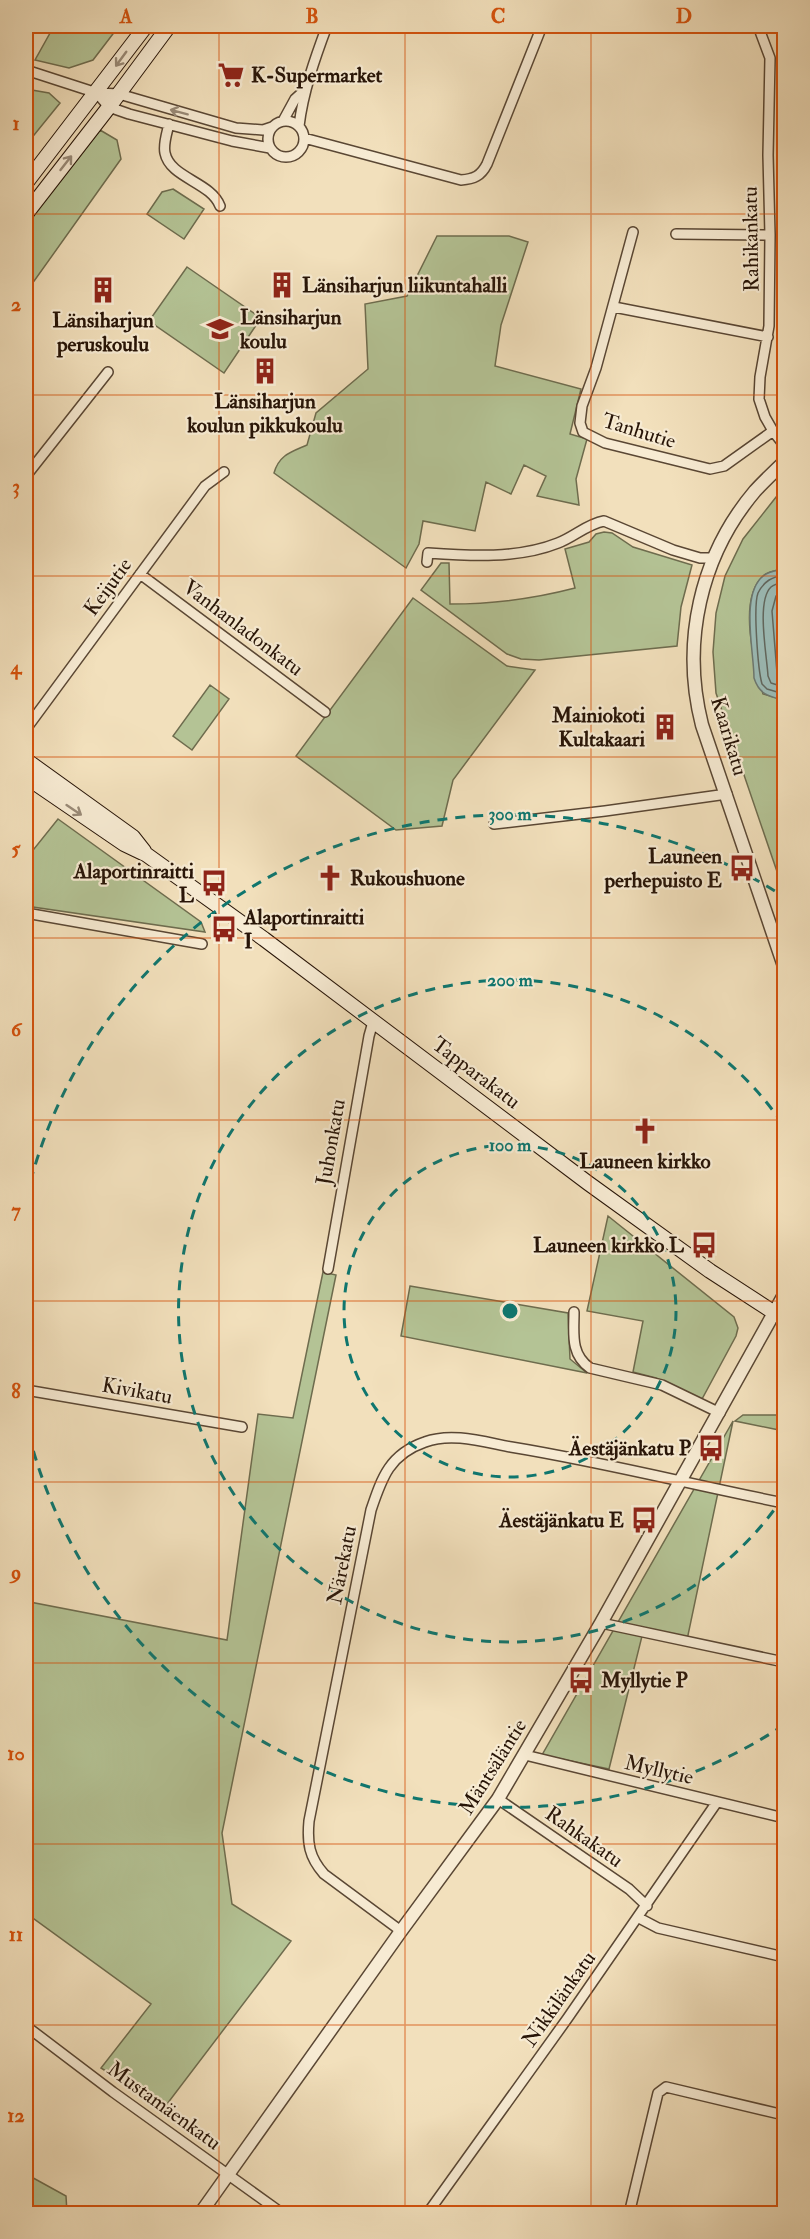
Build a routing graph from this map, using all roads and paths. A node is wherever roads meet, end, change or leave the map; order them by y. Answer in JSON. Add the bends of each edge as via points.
{"nodes":[{"id":1,"x":146,"y":26,"type":"edge"},
{"id":2,"x":169,"y":26,"type":"edge"},
{"id":3,"x":327,"y":26,"type":"edge"},
{"id":4,"x":542,"y":26,"type":"edge"},
{"id":5,"x":758,"y":26,"type":"edge"},
{"id":6,"x":26,"y":70,"type":"edge"},
{"id":7,"x":304,"y":90,"type":"junction"},
{"id":8,"x":97,"y":93,"type":"junction"},
{"id":9,"x":119,"y":94,"type":"junction"},
{"id":10,"x":109,"y":107,"type":"junction"},
{"id":11,"x":283,"y":121,"type":"junction"},
{"id":12,"x":169,"y":124,"type":"junction"},
{"id":13,"x":299,"y":126,"type":"junction"},
{"id":14,"x":272,"y":127,"type":"junction"},
{"id":15,"x":304,"y":138,"type":"junction"},
{"id":16,"x":270,"y":148,"type":"junction"},
{"id":17,"x":26,"y":183,"type":"edge"},
{"id":18,"x":220,"y":206,"type":"dead end"},
{"id":19,"x":26,"y":213,"type":"edge"},
{"id":20,"x":633,"y":232,"type":"dead end"},
{"id":21,"x":676,"y":234,"type":"dead end"},
{"id":22,"x":770,"y":235,"type":"junction"},
{"id":23,"x":614,"y":307,"type":"junction"},
{"id":24,"x":768,"y":337,"type":"junction"},
{"id":25,"x":108,"y":372,"type":"dead end"},
{"id":26,"x":773,"y":431,"type":"junction"},
{"id":27,"x":784,"y":445,"type":"edge"},
{"id":28,"x":784,"y":462,"type":"edge"},
{"id":29,"x":225,"y":472,"type":"dead end"},
{"id":30,"x":26,"y":476,"type":"edge"},
{"id":31,"x":714,"y":558,"type":"junction"},
{"id":32,"x":427,"y":562,"type":"dead end"},
{"id":33,"x":140,"y":574,"type":"junction"},
{"id":34,"x":325,"y":712,"type":"dead end"},
{"id":35,"x":26,"y":729,"type":"edge"},
{"id":36,"x":26,"y":760,"type":"edge"},
{"id":37,"x":26,"y":777,"type":"edge"},
{"id":38,"x":727,"y":794,"type":"junction"},
{"id":39,"x":494,"y":824,"type":"dead end"},
{"id":40,"x":147,"y":855,"type":"junction"},
{"id":41,"x":26,"y":913,"type":"edge"},
{"id":42,"x":202,"y":944,"type":"dead end"},
{"id":43,"x":784,"y":966,"type":"edge"},
{"id":44,"x":373,"y":1022,"type":"junction"},
{"id":45,"x":328,"y":1269,"type":"dead end"},
{"id":46,"x":784,"y":1295,"type":"edge"},
{"id":47,"x":574,"y":1312,"type":"dead end"},
{"id":48,"x":780,"y":1316,"type":"edge"},
{"id":49,"x":26,"y":1390,"type":"edge"},
{"id":50,"x":720,"y":1413,"type":"junction"},
{"id":51,"x":242,"y":1427,"type":"dead end"},
{"id":52,"x":681,"y":1482,"type":"junction"},
{"id":53,"x":784,"y":1503,"type":"edge"},
{"id":54,"x":601,"y":1623,"type":"junction"},
{"id":55,"x":784,"y":1662,"type":"edge"},
{"id":56,"x":525,"y":1755,"type":"junction"},
{"id":57,"x":498,"y":1799,"type":"junction"},
{"id":58,"x":717,"y":1802,"type":"junction"},
{"id":59,"x":784,"y":1818,"type":"edge"},
{"id":60,"x":647,"y":1906,"type":"junction"},
{"id":61,"x":639,"y":1918,"type":"junction"},
{"id":62,"x":401,"y":1931,"type":"junction"},
{"id":63,"x":784,"y":1957,"type":"edge"},
{"id":64,"x":26,"y":2026,"type":"edge"},
{"id":65,"x":784,"y":2115,"type":"edge"},
{"id":66,"x":229,"y":2174,"type":"junction"},
{"id":67,"x":200,"y":2214,"type":"edge"},
{"id":68,"x":283,"y":2214,"type":"edge"},
{"id":69,"x":427,"y":2214,"type":"edge"},
{"id":70,"x":629,"y":2214,"type":"edge"}],
"edges":[{"from":1,"to":8,"type":"main road","one_way":true},
{"from":2,"to":9,"type":"main road"},
{"from":3,"to":7,"type":"street"},
{"from":4,"to":15,"type":"street","via":[[487,164],[473,179],[461,180]]},
{"from":5,"to":22,"type":"street","name":"Rahikankatu","via":[[770,58]]},
{"from":6,"to":8,"type":"street"},
{"from":7,"to":11,"type":"street"},
{"from":7,"to":13,"type":"street"},
{"from":8,"to":9,"type":"street"},
{"from":8,"to":10,"type":"street"},
{"from":8,"to":17,"type":"main road"},
{"from":9,"to":10,"type":"main road"},
{"from":14,"to":9,"type":"street","one_way":true,"via":[[236,128]]},
{"from":10,"to":12,"type":"street"},
{"from":19,"to":10,"type":"main road","one_way":true},
{"from":11,"to":13,"type":"street"},
{"from":11,"to":14,"type":"street"},
{"from":12,"to":16,"type":"street"},
{"from":12,"to":18,"type":"street","via":[[165,155],[171,165],[209,191]]},
{"from":13,"to":15,"type":"street"},
{"from":14,"to":16,"type":"street","via":[[268,135]]},
{"from":15,"to":16,"type":"street","via":[[300,150],[289,157]]},
{"from":20,"to":23,"type":"street","name":"Tanhutie"},
{"from":21,"to":22,"type":"street"},
{"from":22,"to":24,"type":"street","name":"Rahikankatu"},
{"from":23,"to":24,"type":"street"},
{"from":23,"to":26,"type":"street","name":"Tanhutie","via":[[582,406],[583,432],[605,443],[710,469],[724,466]]},
{"from":24,"to":26,"type":"street","name":"Rahikankatu","via":[[759,399]]},
{"from":25,"to":30,"type":"street"},
{"from":26,"to":27,"type":"street","name":"Rahikankatu"},
{"from":28,"to":31,"type":"street","name":"Kaarikatu","via":[[754,491],[723,537]]},
{"from":29,"to":33,"type":"street","name":"Keijutie","via":[[206,486]]},
{"from":31,"to":32,"type":"street","via":[[673,550],[604,521],[558,543],[532,550],[462,556],[428,553]]},
{"from":31,"to":38,"type":"street","name":"Kaarikatu","via":[[698,606],[693,660],[700,715]]},
{"from":33,"to":34,"type":"street","name":"Vanhanladonkatu"},
{"from":33,"to":35,"type":"street","name":"Keijutie"},
{"from":36,"to":40,"type":"main road","name":"Tapparakatu","via":[[133,837]]},
{"from":37,"to":40,"type":"main road","name":"Tapparakatu","one_way":true,"via":[[124,844]]},
{"from":38,"to":39,"type":"street"},
{"from":38,"to":43,"type":"street","name":"Kaarikatu"},
{"from":40,"to":44,"type":"main road","name":"Tapparakatu"},
{"from":41,"to":42,"type":"street"},
{"from":44,"to":45,"type":"street","name":"Juhonkatu"},
{"from":44,"to":48,"type":"main road","name":"Tapparakatu","via":[[588,1183]]},
{"from":46,"to":48,"type":"street"},
{"from":47,"to":50,"type":"street","via":[[576,1353],[590,1368],[662,1385]]},
{"from":48,"to":50,"type":"street","name":"Mäntsäläntie"},
{"from":49,"to":51,"type":"street","name":"Kivikatu"},
{"from":50,"to":52,"type":"street","name":"Mäntsäläntie"},
{"from":52,"to":53,"type":"street","name":"Närekatu"},
{"from":52,"to":54,"type":"street","name":"Mäntsäläntie"},
{"from":52,"to":62,"type":"street","name":"Närekatu","via":[[456,1438],[427,1441],[406,1450],[390,1464],[371,1510],[309,1821],[308,1846],[324,1874]]},
{"from":54,"to":55,"type":"street"},
{"from":54,"to":56,"type":"street","name":"Mäntsäläntie"},
{"from":56,"to":57,"type":"street","name":"Mäntsäläntie"},
{"from":56,"to":58,"type":"street","name":"Myllytie"},
{"from":57,"to":60,"type":"street","name":"Rahkakatu"},
{"from":57,"to":62,"type":"street","name":"Mäntsäläntie"},
{"from":58,"to":59,"type":"street","name":"Myllytie"},
{"from":58,"to":60,"type":"street","name":"Nikkilänkatu"},
{"from":60,"to":61,"type":"street","name":"Nikkilänkatu"},
{"from":61,"to":63,"type":"street","via":[[658,1928]]},
{"from":61,"to":69,"type":"street","name":"Nikkilänkatu"},
{"from":62,"to":66,"type":"street","name":"Mäntsäläntie"},
{"from":64,"to":66,"type":"street","name":"Mustamäenkatu"},
{"from":65,"to":70,"type":"street","via":[[661,2089]]},
{"from":66,"to":67,"type":"street","name":"Mäntsäläntie"},
{"from":66,"to":68,"type":"street","name":"Mustamäenkatu"}]}
